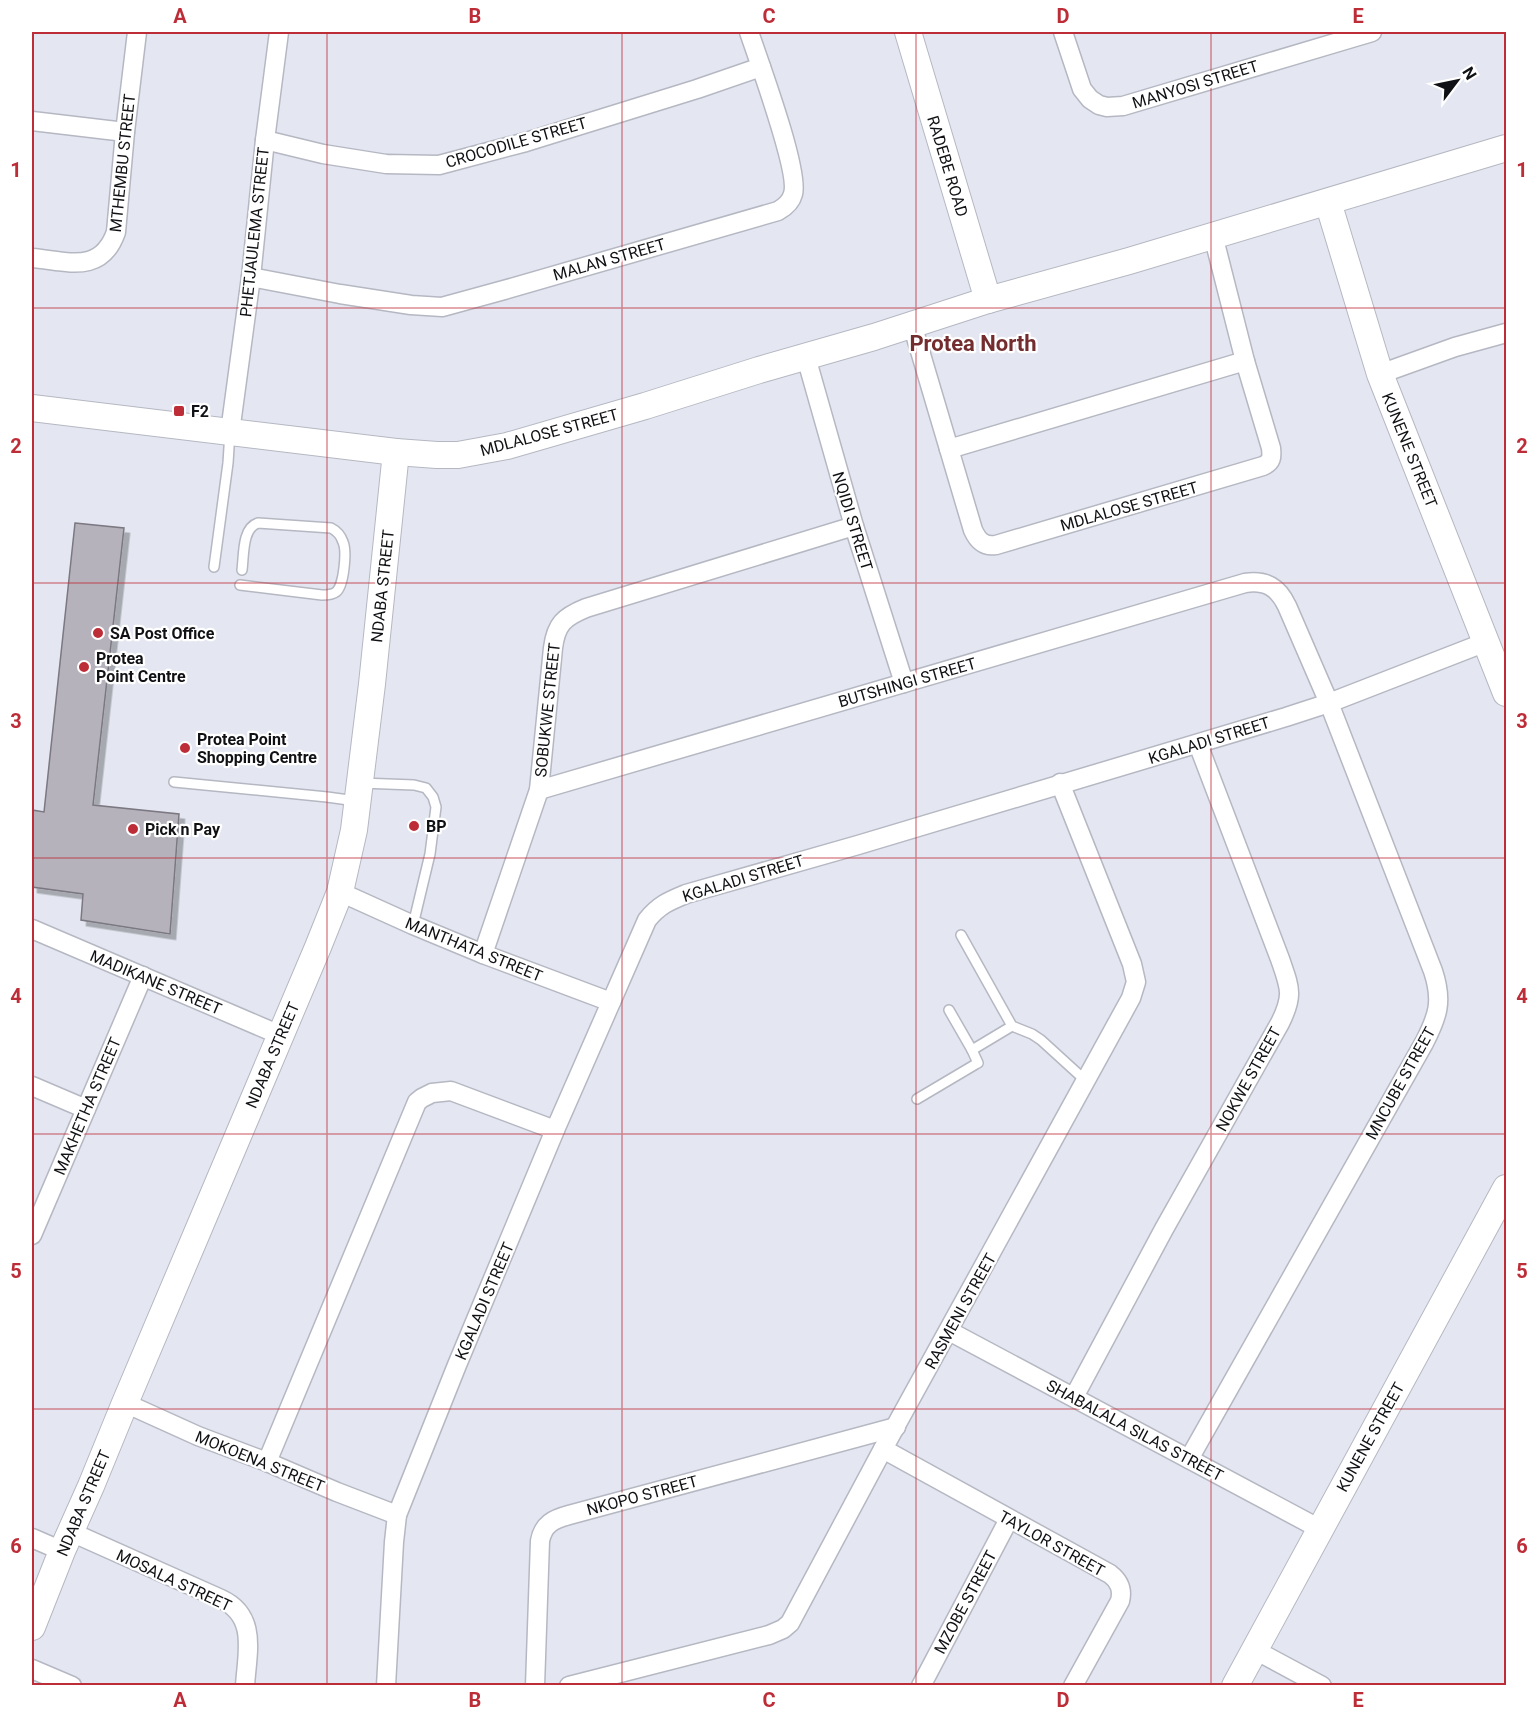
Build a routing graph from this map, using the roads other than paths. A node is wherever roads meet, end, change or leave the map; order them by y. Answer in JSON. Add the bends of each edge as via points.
{"nodes":[{"id":1,"x":137,"y":32,"type":"edge"},
{"id":2,"x":279,"y":32,"type":"edge"},
{"id":3,"x":749,"y":32,"type":"edge"},
{"id":4,"x":908,"y":32,"type":"edge"},
{"id":5,"x":1063,"y":32,"type":"edge"},
{"id":6,"x":1372,"y":32,"type":"edge"},
{"id":7,"x":760,"y":67,"type":"junction"},
{"id":8,"x":32,"y":121,"type":"edge"},
{"id":9,"x":125,"y":132,"type":"junction"},
{"id":10,"x":265,"y":140,"type":"junction"},
{"id":11,"x":1506,"y":148,"type":"edge"},
{"id":12,"x":1328,"y":201,"type":"junction"},
{"id":13,"x":1213,"y":235,"type":"junction"},
{"id":14,"x":32,"y":258,"type":"edge"},
{"id":15,"x":250,"y":277,"type":"junction"},
{"id":16,"x":988,"y":300,"type":"junction"},
{"id":17,"x":912,"y":324,"type":"junction"},
{"id":18,"x":1506,"y":333,"type":"edge"},
{"id":19,"x":806,"y":357,"type":"junction"},
{"id":20,"x":1245,"y":361,"type":"junction"},
{"id":21,"x":1380,"y":374,"type":"junction"},
{"id":22,"x":32,"y":408,"type":"edge"},
{"id":23,"x":230,"y":432,"type":"junction"},
{"id":24,"x":949,"y":449,"type":"junction"},
{"id":25,"x":396,"y":452,"type":"junction"},
{"id":26,"x":854,"y":526,"type":"junction"},
{"id":27,"x":214,"y":567,"type":"dead end"},
{"id":28,"x":242,"y":570,"type":"dead end"},
{"id":29,"x":240,"y":585,"type":"dead end"},
{"id":30,"x":1275,"y":588,"type":"joint"},
{"id":31,"x":1485,"y":642,"type":"junction"},
{"id":32,"x":904,"y":683,"type":"junction"},
{"id":33,"x":1506,"y":693,"type":"edge"},
{"id":34,"x":1329,"y":703,"type":"junction"},
{"id":35,"x":1198,"y":744,"type":"junction"},
{"id":36,"x":174,"y":782,"type":"dead end"},
{"id":37,"x":1060,"y":783,"type":"junction"},
{"id":38,"x":539,"y":790,"type":"junction"},
{"id":39,"x":358,"y":792,"type":"junction"},
{"id":40,"x":339,"y":892,"type":"junction"},
{"id":41,"x":413,"y":925,"type":"junction"},
{"id":42,"x":32,"y":929,"type":"edge"},
{"id":43,"x":961,"y":935,"type":"dead end"},
{"id":44,"x":483,"y":954,"type":"junction"},
{"id":45,"x":142,"y":976,"type":"junction"},
{"id":46,"x":611,"y":1002,"type":"junction"},
{"id":47,"x":949,"y":1010,"type":"dead end"},
{"id":48,"x":1012,"y":1026,"type":"junction"},
{"id":49,"x":280,"y":1035,"type":"junction"},
{"id":50,"x":972,"y":1050,"type":"junction"},
{"id":51,"x":1086,"y":1082,"type":"junction"},
{"id":52,"x":32,"y":1086,"type":"edge"},
{"id":53,"x":917,"y":1099,"type":"dead end"},
{"id":54,"x":86,"y":1109,"type":"junction"},
{"id":55,"x":555,"y":1130,"type":"junction"},
{"id":56,"x":1506,"y":1188,"type":"edge"},
{"id":57,"x":32,"y":1235,"type":"edge"},
{"id":58,"x":949,"y":1331,"type":"junction"},
{"id":59,"x":1074,"y":1397,"type":"junction"},
{"id":60,"x":125,"y":1403,"type":"junction"},
{"id":61,"x":896,"y":1427,"type":"junction"},
{"id":62,"x":883,"y":1449,"type":"junction"},
{"id":63,"x":1189,"y":1459,"type":"junction"},
{"id":64,"x":267,"y":1462,"type":"junction"},
{"id":65,"x":397,"y":1515,"type":"junction"},
{"id":66,"x":1009,"y":1519,"type":"junction"},
{"id":67,"x":1320,"y":1530,"type":"junction"},
{"id":68,"x":32,"y":1538,"type":"edge"},
{"id":69,"x":66,"y":1542,"type":"junction"},
{"id":70,"x":32,"y":1627,"type":"edge"},
{"id":71,"x":1255,"y":1650,"type":"junction"},
{"id":72,"x":32,"y":1669,"type":"edge"},
{"id":73,"x":72,"y":1686,"type":"edge"},
{"id":74,"x":245,"y":1686,"type":"edge"},
{"id":75,"x":386,"y":1686,"type":"edge"},
{"id":76,"x":535,"y":1686,"type":"edge"},
{"id":77,"x":569,"y":1686,"type":"edge"},
{"id":78,"x":921,"y":1686,"type":"edge"},
{"id":79,"x":1073,"y":1686,"type":"edge"},
{"id":80,"x":1235,"y":1686,"type":"edge"},
{"id":81,"x":1322,"y":1686,"type":"edge"}],
"edges":[{"from":1,"to":9,"type":"street","name":"MTHEMBU STREET"},
{"from":2,"to":10,"type":"street","name":"PHETJAULEMA STREET"},
{"from":3,"to":7,"type":"street","name":"MALAN STREET"},
{"from":4,"to":16,"type":"street","name":"RADEBE ROAD"},
{"from":5,"to":6,"type":"street","name":"MANYOSI STREET","via":[[1082,89],[1090,99],[1107,107],[1123,106]]},
{"from":7,"to":10,"type":"street","name":"CROCODILE STREET","via":[[525,142],[439,165],[386,164]]},
{"from":7,"to":15,"type":"street","name":"MALAN STREET","via":[[793,177],[792,195],[778,211],[442,307]]},
{"from":8,"to":9,"type":"street"},
{"from":9,"to":14,"type":"street","name":"MTHEMBU STREET","via":[[116,232],[109,248],[85,262]]},
{"from":10,"to":15,"type":"street","name":"PHETJAULEMA STREET"},
{"from":11,"to":12,"type":"street","name":"MDLALOSE STREET"},
{"from":12,"to":13,"type":"street","name":"MDLALOSE STREET"},
{"from":12,"to":21,"type":"street","name":"KUNENE STREET"},
{"from":13,"to":16,"type":"street","name":"MDLALOSE STREET"},
{"from":13,"to":20,"type":"street","name":"MDLALOSE STREET"},
{"from":15,"to":23,"type":"street","name":"PHETJAULEMA STREET"},
{"from":16,"to":17,"type":"street","name":"MDLALOSE STREET"},
{"from":17,"to":19,"type":"street","name":"MDLALOSE STREET"},
{"from":17,"to":24,"type":"street","name":"MDLALOSE STREET"},
{"from":18,"to":21,"type":"street"},
{"from":19,"to":25,"type":"street","name":"MDLALOSE STREET","via":[[495,449],[458,455]]},
{"from":19,"to":26,"type":"street","name":"NQIDI STREET"},
{"from":20,"to":24,"type":"street"},
{"from":20,"to":24,"type":"street","name":"MDLALOSE STREET","via":[[1272,455],[1268,464],[1252,469],[992,546],[975,534]]},
{"from":21,"to":31,"type":"street","name":"KUNENE STREET"},
{"from":22,"to":23,"type":"street","name":"MDLALOSE STREET"},
{"from":23,"to":25,"type":"street","name":"MDLALOSE STREET"},
{"from":23,"to":27,"type":"lane"},
{"from":25,"to":39,"type":"street","name":"NDABA STREET"},
{"from":26,"to":32,"type":"street","name":"NQIDI STREET"},
{"from":26,"to":38,"type":"street","name":"SOBUKWE STREET","via":[[586,608],[567,618],[554,639]]},
{"from":28,"to":29,"type":"lane","via":[[248,530],[258,523],[332,528],[345,544],[342,585],[330,594]]},
{"from":30,"to":32,"type":"street","name":"BUTSHINGI STREET","via":[[1261,582],[1245,583]]},
{"from":30,"to":34,"type":"street","name":"MNCUBE STREET","via":[[1283,597]]},
{"from":31,"to":33,"type":"street","name":"KUNENE STREET"},
{"from":31,"to":34,"type":"street","name":"KGALADI STREET"},
{"from":32,"to":38,"type":"street","name":"BUTSHINGI STREET"},
{"from":34,"to":35,"type":"street","name":"KGALADI STREET"},
{"from":34,"to":63,"type":"street","name":"MNCUBE STREET","via":[[1433,971],[1439,1005],[1424,1043]]},
{"from":35,"to":37,"type":"street","name":"KGALADI STREET"},
{"from":35,"to":59,"type":"street","name":"NOKWE STREET","via":[[1281,959],[1289,1000],[1280,1023]]},
{"from":36,"to":39,"type":"lane","via":[[327,797]]},
{"from":37,"to":46,"type":"street","name":"KGALADI STREET","via":[[662,904],[647,920]]},
{"from":37,"to":51,"type":"street","name":"RASMENI STREET","via":[[1136,977],[1131,999]]},
{"from":38,"to":44,"type":"street","name":"SOBUKWE STREET"},
{"from":39,"to":40,"type":"street","name":"NDABA STREET","via":[[350,851]]},
{"from":39,"to":41,"type":"lane","via":[[414,785],[426,788],[433,797],[436,807],[430,854]]},
{"from":40,"to":41,"type":"street","name":"MANTHATA STREET"},
{"from":40,"to":49,"type":"street","name":"NDABA STREET"},
{"from":41,"to":44,"type":"street","name":"MANTHATA STREET"},
{"from":42,"to":45,"type":"street","name":"MADIKANE STREET"},
{"from":43,"to":48,"type":"lane"},
{"from":44,"to":46,"type":"street","name":"MANTHATA STREET"},
{"from":45,"to":49,"type":"street","name":"MADIKANE STREET"},
{"from":45,"to":54,"type":"street","name":"MAKHETHA STREET"},
{"from":46,"to":55,"type":"street","name":"KGALADI STREET"},
{"from":47,"to":50,"type":"lane"},
{"from":48,"to":50,"type":"lane"},
{"from":48,"to":51,"type":"lane","via":[[1041,1040]]},
{"from":49,"to":60,"type":"street","name":"NDABA STREET"},
{"from":50,"to":53,"type":"lane","via":[[976,1064]]},
{"from":51,"to":58,"type":"street","name":"RASMENI STREET"},
{"from":52,"to":54,"type":"street"},
{"from":54,"to":57,"type":"street","name":"MAKHETHA STREET"},
{"from":55,"to":64,"type":"street","via":[[451,1091],[432,1093],[417,1102]]},
{"from":55,"to":65,"type":"street","name":"KGALADI STREET"},
{"from":56,"to":67,"type":"street","name":"KUNENE STREET"},
{"from":58,"to":59,"type":"street","name":"SHABALALA SILAS STREET"},
{"from":58,"to":61,"type":"street","name":"RASMENI STREET"},
{"from":59,"to":63,"type":"street","name":"SHABALALA SILAS STREET"},
{"from":60,"to":64,"type":"street","name":"MOKOENA STREET"},
{"from":60,"to":69,"type":"street","name":"NDABA STREET"},
{"from":61,"to":62,"type":"street","name":"RASMENI STREET"},
{"from":61,"to":76,"type":"street","name":"NKOPO STREET","via":[[550,1522],[540,1541]]},
{"from":62,"to":66,"type":"street","name":"TAYLOR STREET"},
{"from":62,"to":77,"type":"street","name":"RASMENI STREET","via":[[787,1626],[770,1635]]},
{"from":63,"to":67,"type":"street","name":"SHABALALA SILAS STREET"},
{"from":64,"to":65,"type":"street","name":"MOKOENA STREET"},
{"from":65,"to":75,"type":"street","name":"KGALADI STREET"},
{"from":66,"to":78,"type":"street","name":"MZOBE STREET"},
{"from":66,"to":79,"type":"street","name":"TAYLOR STREET","via":[[1110,1574],[1120,1585],[1116,1608]]},
{"from":67,"to":71,"type":"street","name":"KUNENE STREET"},
{"from":68,"to":69,"type":"street","name":"MOSALA STREET"},
{"from":69,"to":70,"type":"street","name":"NDABA STREET"},
{"from":69,"to":74,"type":"street","name":"MOSALA STREET","via":[[233,1605],[244,1618],[248,1631]]},
{"from":71,"to":80,"type":"street","name":"KUNENE STREET"},
{"from":71,"to":81,"type":"street"},
{"from":72,"to":73,"type":"street"}]}
